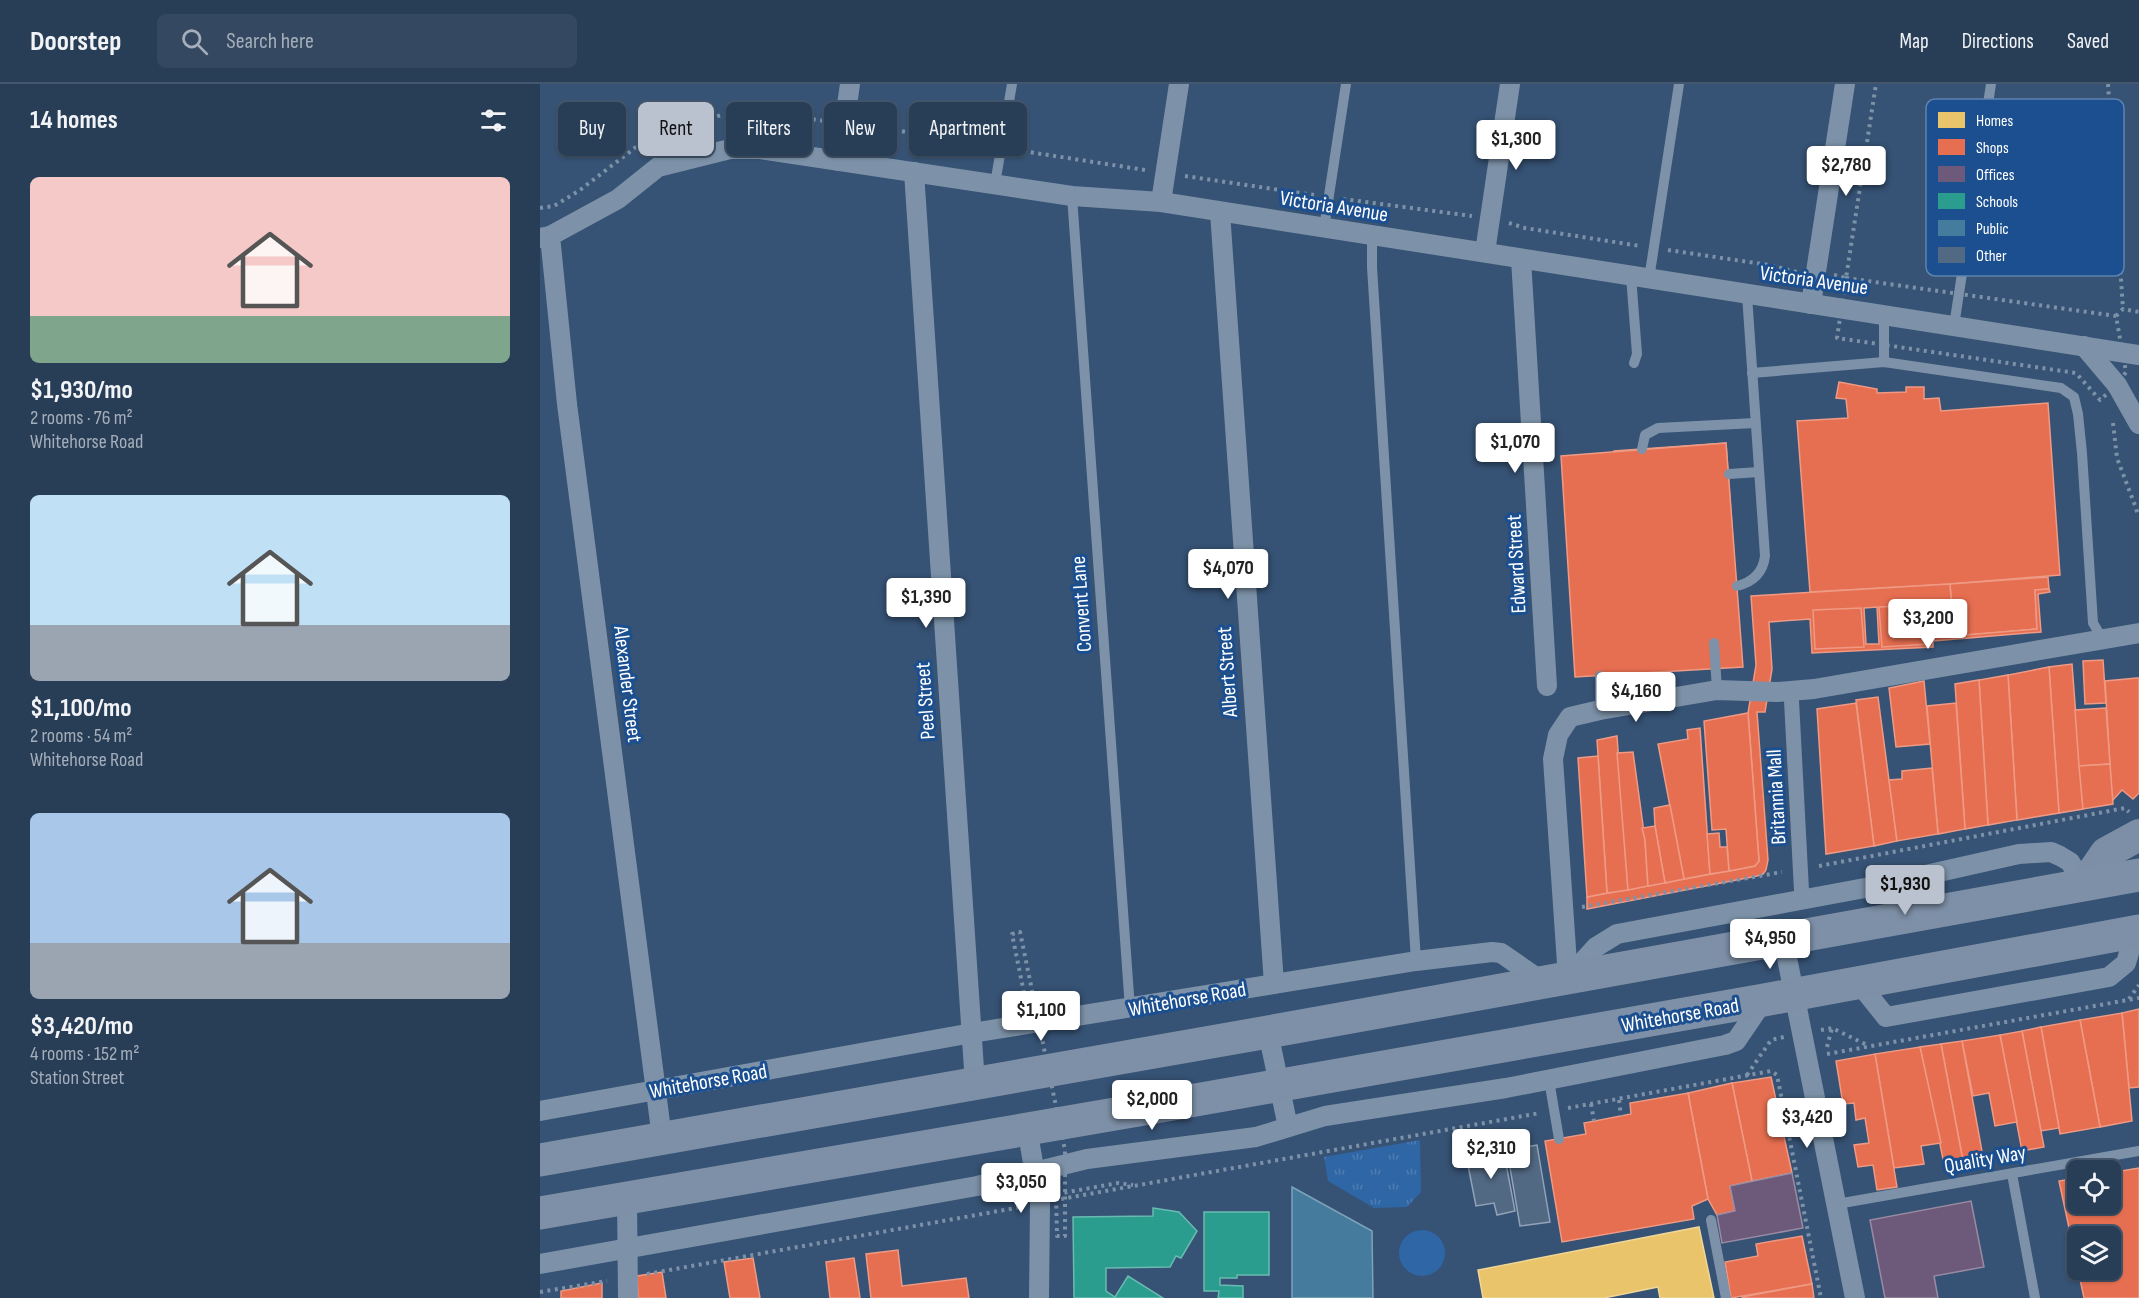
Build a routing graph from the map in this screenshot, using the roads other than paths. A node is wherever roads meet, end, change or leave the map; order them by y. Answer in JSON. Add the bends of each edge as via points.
{"nodes":[{"id":1,"x":850,"y":84,"type":"edge"},
{"id":2,"x":1012,"y":84,"type":"edge"},
{"id":3,"x":1179,"y":84,"type":"edge"},
{"id":4,"x":1346,"y":84,"type":"edge"},
{"id":5,"x":1510,"y":84,"type":"edge"},
{"id":6,"x":1679,"y":84,"type":"edge"},
{"id":7,"x":1845,"y":84,"type":"edge"},
{"id":8,"x":1991,"y":84,"type":"edge"},
{"id":9,"x":1989,"y":99,"type":"edge"},
{"id":10,"x":839,"y":161,"type":"junction"},
{"id":11,"x":914,"y":172,"type":"junction"},
{"id":12,"x":995,"y":184,"type":"junction"},
{"id":13,"x":1072,"y":196,"type":"junction"},
{"id":14,"x":1161,"y":202,"type":"junction"},
{"id":15,"x":1220,"y":212,"type":"junction"},
{"id":16,"x":1324,"y":228,"type":"junction"},
{"id":17,"x":1372,"y":236,"type":"junction"},
{"id":18,"x":545,"y":237,"type":"edge"},
{"id":19,"x":1485,"y":252,"type":"junction"},
{"id":20,"x":1521,"y":259,"type":"junction"},
{"id":21,"x":1962,"y":276,"type":"edge"},
{"id":22,"x":1640,"y":278,"type":"junction"},
{"id":23,"x":1747,"y":295,"type":"junction"},
{"id":24,"x":1811,"y":304,"type":"junction"},
{"id":25,"x":1884,"y":315,"type":"junction"},
{"id":26,"x":1954,"y":326,"type":"junction"},
{"id":27,"x":2084,"y":346,"type":"junction"},
{"id":28,"x":2139,"y":355,"type":"edge"},
{"id":29,"x":1884,"y":362,"type":"junction"},
{"id":30,"x":1634,"y":363,"type":"dead end"},
{"id":31,"x":1752,"y":373,"type":"junction"},
{"id":32,"x":1755,"y":423,"type":"junction"},
{"id":33,"x":2139,"y":424,"type":"edge"},
{"id":34,"x":1642,"y":449,"type":"dead end"},
{"id":35,"x":1759,"y":472,"type":"junction"},
{"id":36,"x":1729,"y":474,"type":"dead end"},
{"id":37,"x":1737,"y":586,"type":"dead end"},
{"id":38,"x":2139,"y":633,"type":"edge"},
{"id":39,"x":2102,"y":638,"type":"junction"},
{"id":40,"x":1714,"y":643,"type":"dead end"},
{"id":41,"x":1600,"y":676,"type":"dead end"},
{"id":42,"x":1547,"y":686,"type":"dead end"},
{"id":43,"x":1717,"y":690,"type":"junction"},
{"id":44,"x":1791,"y":691,"type":"junction"},
{"id":45,"x":1600,"y":710,"type":"junction"},
{"id":46,"x":2136,"y":825,"type":"edge"},
{"id":47,"x":2139,"y":875,"type":"edge"},
{"id":48,"x":1881,"y":885,"type":"junction"},
{"id":49,"x":2084,"y":885,"type":"junction"},
{"id":50,"x":1802,"y":900,"type":"junction"},
{"id":51,"x":1944,"y":912,"type":"junction"},
{"id":52,"x":2137,"y":931,"type":"edge"},
{"id":53,"x":1783,"y":938,"type":"junction"},
{"id":54,"x":1416,"y":961,"type":"junction"},
{"id":55,"x":1556,"y":980,"type":"junction"},
{"id":56,"x":1274,"y":984,"type":"junction"},
{"id":57,"x":1779,"y":997,"type":"junction"},
{"id":58,"x":1130,"y":1009,"type":"junction"},
{"id":59,"x":1268,"y":1032,"type":"junction"},
{"id":60,"x":972,"y":1033,"type":"junction"},
{"id":61,"x":1549,"y":1080,"type":"junction"},
{"id":62,"x":975,"y":1084,"type":"junction"},
{"id":63,"x":1278,"y":1086,"type":"junction"},
{"id":64,"x":656,"y":1091,"type":"junction"},
{"id":65,"x":540,"y":1111,"type":"edge"},
{"id":66,"x":1288,"y":1127,"type":"junction"},
{"id":67,"x":1027,"y":1128,"type":"junction"},
{"id":68,"x":662,"y":1138,"type":"junction"},
{"id":69,"x":1559,"y":1138,"type":"dead end"},
{"id":70,"x":2139,"y":1151,"type":"edge"},
{"id":71,"x":540,"y":1160,"type":"edge"},
{"id":72,"x":1035,"y":1172,"type":"junction"},
{"id":73,"x":2012,"y":1174,"type":"junction"},
{"id":74,"x":627,"y":1197,"type":"junction"},
{"id":75,"x":1837,"y":1204,"type":"junction"},
{"id":76,"x":540,"y":1213,"type":"edge"},
{"id":77,"x":1711,"y":1220,"type":"dead end"},
{"id":78,"x":626,"y":1248,"type":"junction"},
{"id":79,"x":540,"y":1264,"type":"edge"},
{"id":80,"x":628,"y":1298,"type":"edge"},
{"id":81,"x":1039,"y":1298,"type":"edge"},
{"id":82,"x":1726,"y":1298,"type":"edge"},
{"id":83,"x":1855,"y":1298,"type":"edge"},
{"id":84,"x":2036,"y":1298,"type":"edge"}],
"edges":[{"from":1,"to":10,"type":"street"},
{"from":2,"to":12,"type":"lane"},
{"from":3,"to":14,"type":"street"},
{"from":4,"to":16,"type":"lane"},
{"from":5,"to":19,"type":"street"},
{"from":6,"to":22,"type":"lane"},
{"from":7,"to":24,"type":"street"},
{"from":8,"to":9,"type":"lane"},
{"from":10,"to":11,"type":"street","name":"Victoria Avenue"},
{"from":10,"to":18,"type":"street","name":"Victoria Avenue","via":[[760,149],[730,149],[658,167],[618,200]]},
{"from":11,"to":12,"type":"street","name":"Victoria Avenue"},
{"from":11,"to":60,"type":"street","name":"Peel Street"},
{"from":12,"to":13,"type":"street","name":"Victoria Avenue"},
{"from":13,"to":14,"type":"street","name":"Victoria Avenue"},
{"from":13,"to":58,"type":"lane","name":"Convent Lane"},
{"from":14,"to":15,"type":"street","name":"Victoria Avenue"},
{"from":15,"to":16,"type":"street","name":"Victoria Avenue"},
{"from":15,"to":56,"type":"street","name":"Albert Street"},
{"from":16,"to":17,"type":"street","name":"Victoria Avenue"},
{"from":17,"to":19,"type":"street","name":"Victoria Avenue"},
{"from":17,"to":54,"type":"lane"},
{"from":18,"to":64,"type":"street","name":"Alexander Street"},
{"from":19,"to":20,"type":"street","name":"Victoria Avenue"},
{"from":20,"to":22,"type":"street","name":"Victoria Avenue"},
{"from":20,"to":42,"type":"street","name":"Edward Street"},
{"from":21,"to":26,"type":"lane"},
{"from":22,"to":23,"type":"street","name":"Victoria Avenue"},
{"from":22,"to":30,"type":"lane"},
{"from":23,"to":24,"type":"street","name":"Victoria Avenue"},
{"from":23,"to":31,"type":"lane"},
{"from":24,"to":25,"type":"street","name":"Victoria Avenue"},
{"from":25,"to":26,"type":"street","name":"Victoria Avenue"},
{"from":25,"to":29,"type":"lane"},
{"from":26,"to":27,"type":"street","name":"Victoria Avenue"},
{"from":27,"to":28,"type":"street","name":"Victoria Avenue"},
{"from":27,"to":33,"type":"street","via":[[2117,385]]},
{"from":29,"to":31,"type":"lane"},
{"from":29,"to":39,"type":"lane","via":[[2061,388],[2074,396],[2082,453],[2093,623]]},
{"from":31,"to":32,"type":"lane"},
{"from":32,"to":34,"type":"lane","via":[[1658,428],[1645,435]]},
{"from":32,"to":35,"type":"lane"},
{"from":35,"to":36,"type":"lane"},
{"from":35,"to":37,"type":"lane","via":[[1764,567],[1747,584]]},
{"from":38,"to":39,"type":"street"},
{"from":39,"to":44,"type":"street"},
{"from":40,"to":43,"type":"lane"},
{"from":41,"to":45,"type":"lane"},
{"from":43,"to":44,"type":"street"},
{"from":43,"to":45,"type":"street"},
{"from":44,"to":50,"type":"street","name":"Britannia Mall"},
{"from":45,"to":55,"type":"street","via":[[1570,717],[1558,735],[1553,759]]},
{"from":46,"to":49,"type":"main road","via":[[2106,853]]},
{"from":47,"to":49,"type":"highway"},
{"from":48,"to":49,"type":"street","via":[[2019,854],[2051,852],[2070,862]]},
{"from":48,"to":50,"type":"street"},
{"from":48,"to":51,"type":"street"},
{"from":49,"to":51,"type":"highway"},
{"from":50,"to":55,"type":"street","via":[[1617,934]]},
{"from":51,"to":53,"type":"highway"},
{"from":52,"to":57,"type":"highway","name":"Whitehorse Road"},
{"from":53,"to":55,"type":"highway"},
{"from":53,"to":57,"type":"street"},
{"from":54,"to":55,"type":"street","name":"Whitehorse Road","via":[[1502,953]]},
{"from":54,"to":56,"type":"street","name":"Whitehorse Road"},
{"from":55,"to":59,"type":"highway"},
{"from":56,"to":58,"type":"street","name":"Whitehorse Road"},
{"from":57,"to":61,"type":"street","name":"Whitehorse Road","via":[[1736,1041],[1725,1045]]},
{"from":57,"to":63,"type":"highway","name":"Whitehorse Road"},
{"from":57,"to":75,"type":"street"},
{"from":58,"to":60,"type":"street","name":"Whitehorse Road"},
{"from":59,"to":62,"type":"highway"},
{"from":59,"to":63,"type":"street"},
{"from":60,"to":62,"type":"street","name":"Peel Street"},
{"from":60,"to":64,"type":"street","name":"Whitehorse Road"},
{"from":61,"to":66,"type":"street","name":"Whitehorse Road","via":[[1325,1116]]},
{"from":61,"to":69,"type":"lane"},
{"from":62,"to":68,"type":"highway"},
{"from":63,"to":66,"type":"street"},
{"from":63,"to":67,"type":"highway","name":"Whitehorse Road"},
{"from":64,"to":65,"type":"street","name":"Whitehorse Road"},
{"from":64,"to":68,"type":"street","name":"Alexander Street"},
{"from":66,"to":72,"type":"street","name":"Whitehorse Road","via":[[1256,1137],[1087,1159]]},
{"from":67,"to":72,"type":"street"},
{"from":67,"to":74,"type":"highway","name":"Whitehorse Road"},
{"from":68,"to":71,"type":"highway"},
{"from":70,"to":73,"type":"lane","name":"Quality Way"},
{"from":72,"to":78,"type":"street","name":"Whitehorse Road"},
{"from":72,"to":81,"type":"street","via":[[1040,1203]]},
{"from":73,"to":75,"type":"lane","name":"Quality Way"},
{"from":73,"to":84,"type":"lane"},
{"from":74,"to":76,"type":"highway","name":"Whitehorse Road"},
{"from":74,"to":78,"type":"street"},
{"from":75,"to":83,"type":"street"},
{"from":77,"to":82,"type":"lane"},
{"from":78,"to":79,"type":"street","name":"Whitehorse Road"},
{"from":78,"to":80,"type":"street"}]}
